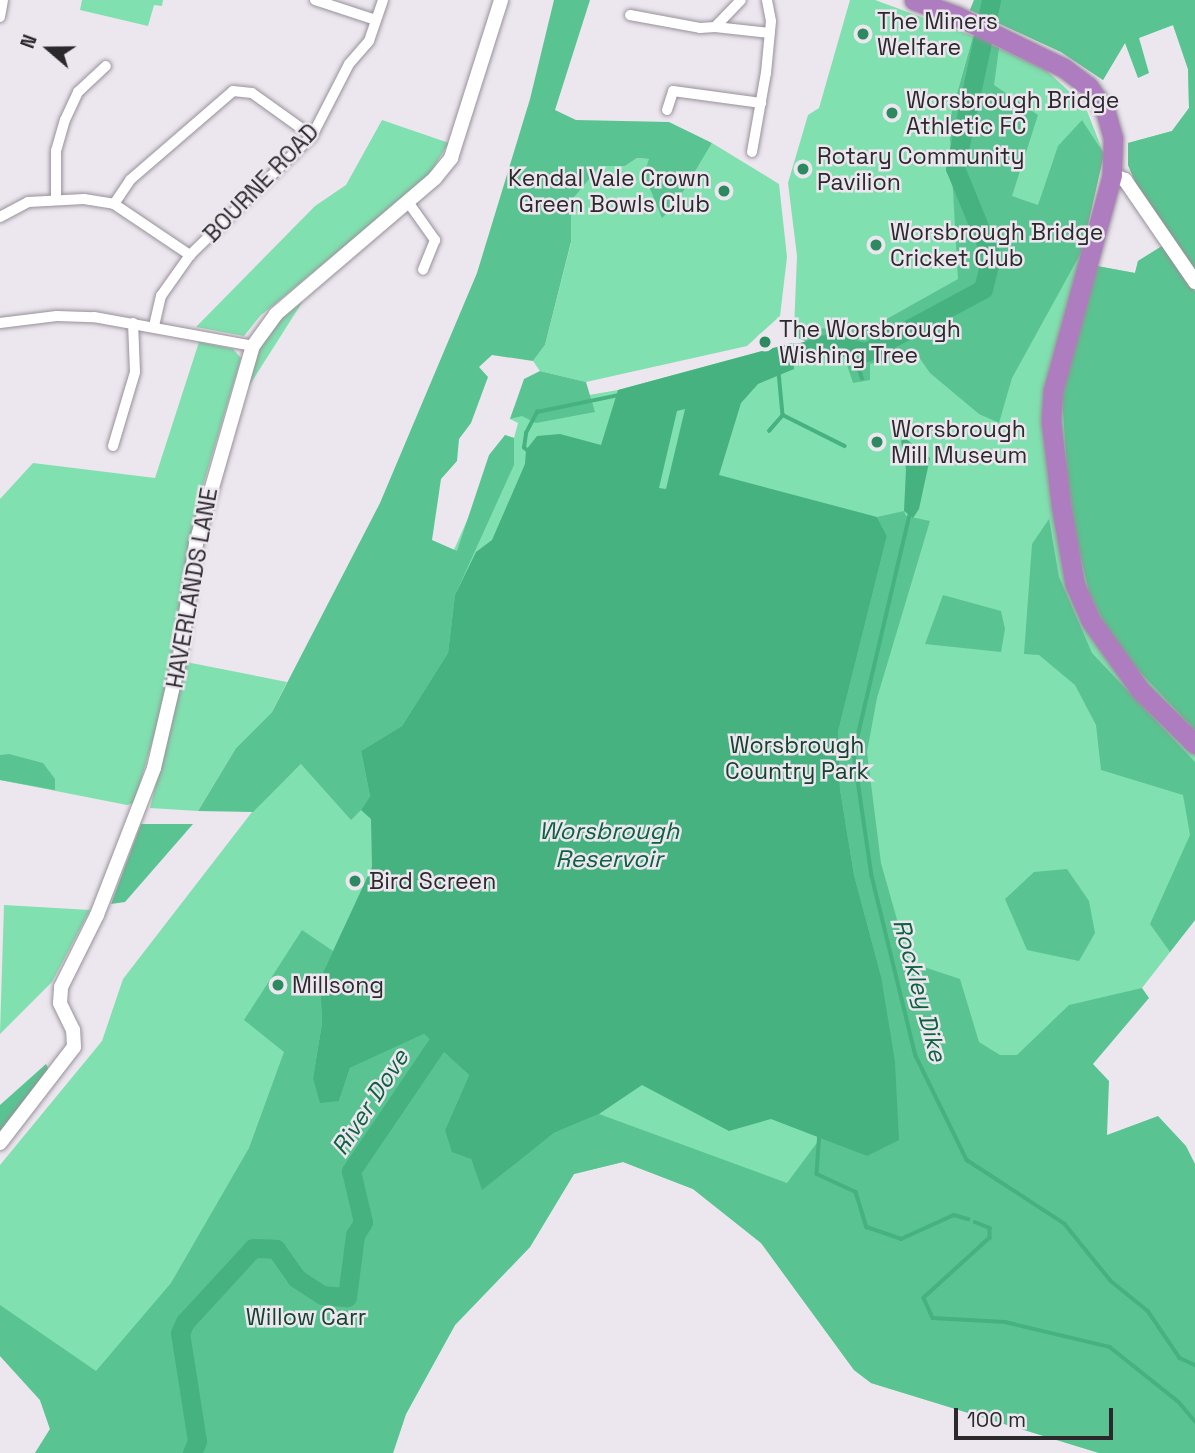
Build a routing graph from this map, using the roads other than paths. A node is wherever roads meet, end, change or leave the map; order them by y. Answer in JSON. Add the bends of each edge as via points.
{"nodes":[{"id":1,"x":3,"y":0,"type":"edge"},
{"id":2,"x":315,"y":0,"type":"edge"},
{"id":3,"x":383,"y":0,"type":"edge"},
{"id":4,"x":501,"y":0,"type":"edge"},
{"id":5,"x":741,"y":0,"type":"edge"},
{"id":6,"x":767,"y":0,"type":"edge"},
{"id":7,"x":914,"y":0,"type":"edge"},
{"id":8,"x":630,"y":15,"type":"dead end"},
{"id":9,"x":0,"y":17,"type":"edge"},
{"id":10,"x":376,"y":20,"type":"junction"},
{"id":11,"x":715,"y":26,"type":"junction"},
{"id":12,"x":770,"y":33,"type":"junction"},
{"id":13,"x":106,"y":66,"type":"dead end"},
{"id":14,"x":761,"y":103,"type":"junction"},
{"id":15,"x":667,"y":110,"type":"dead end"},
{"id":16,"x":312,"y":136,"type":"junction"},
{"id":17,"x":752,"y":152,"type":"dead end"},
{"id":18,"x":1112,"y":175,"type":"junction"},
{"id":19,"x":56,"y":200,"type":"junction"},
{"id":20,"x":408,"y":202,"type":"junction"},
{"id":21,"x":114,"y":204,"type":"junction"},
{"id":22,"x":0,"y":217,"type":"edge"},
{"id":23,"x":190,"y":255,"type":"junction"},
{"id":24,"x":423,"y":270,"type":"dead end"},
{"id":25,"x":1195,"y":282,"type":"edge"},
{"id":26,"x":0,"y":323,"type":"edge"},
{"id":27,"x":133,"y":323,"type":"junction"},
{"id":28,"x":154,"y":326,"type":"junction"},
{"id":29,"x":253,"y":346,"type":"junction"},
{"id":30,"x":113,"y":446,"type":"dead end"},
{"id":31,"x":1195,"y":744,"type":"edge"},
{"id":32,"x":0,"y":1143,"type":"edge"}],
"edges":[{"from":1,"to":9,"type":"street"},
{"from":2,"to":10,"type":"street"},
{"from":3,"to":10,"type":"street","name":"BOURNE ROAD"},
{"from":4,"to":20,"type":"street","name":"HAVERLANDS LANE","via":[[451,158]]},
{"from":5,"to":11,"type":"street"},
{"from":6,"to":12,"type":"street"},
{"from":7,"to":18,"type":"highway","via":[[1065,68],[1088,86],[1105,110],[1113,138]]},
{"from":8,"to":11,"type":"street","via":[[700,29]]},
{"from":10,"to":16,"type":"street","name":"BOURNE ROAD","via":[[369,41],[349,64]]},
{"from":11,"to":12,"type":"street"},
{"from":12,"to":14,"type":"street"},
{"from":13,"to":19,"type":"street","via":[[78,92],[65,120],[56,151]]},
{"from":14,"to":15,"type":"street","via":[[673,91]]},
{"from":14,"to":17,"type":"street"},
{"from":16,"to":21,"type":"street","via":[[252,93],[233,91],[130,180]]},
{"from":16,"to":23,"type":"street","name":"BOURNE ROAD"},
{"from":18,"to":25,"type":"street","via":[[1125,180]]},
{"from":18,"to":31,"type":"highway","via":[[1053,390],[1051,422],[1063,519],[1075,586],[1091,621],[1140,690]]},
{"from":19,"to":21,"type":"street"},
{"from":19,"to":22,"type":"street","via":[[28,202]]},
{"from":20,"to":24,"type":"street","via":[[435,240]]},
{"from":20,"to":29,"type":"street","name":"HAVERLANDS LANE","via":[[276,314]]},
{"from":21,"to":23,"type":"street"},
{"from":23,"to":28,"type":"street","name":"BOURNE ROAD","via":[[161,296]]},
{"from":26,"to":27,"type":"street","via":[[57,316]]},
{"from":27,"to":28,"type":"street"},
{"from":27,"to":30,"type":"street","via":[[135,372]]},
{"from":28,"to":29,"type":"street"},
{"from":29,"to":32,"type":"street","name":"HAVERLANDS LANE","via":[[208,489],[170,708],[154,768],[97,915],[61,987],[60,1003],[73,1030],[74,1046]]}]}
